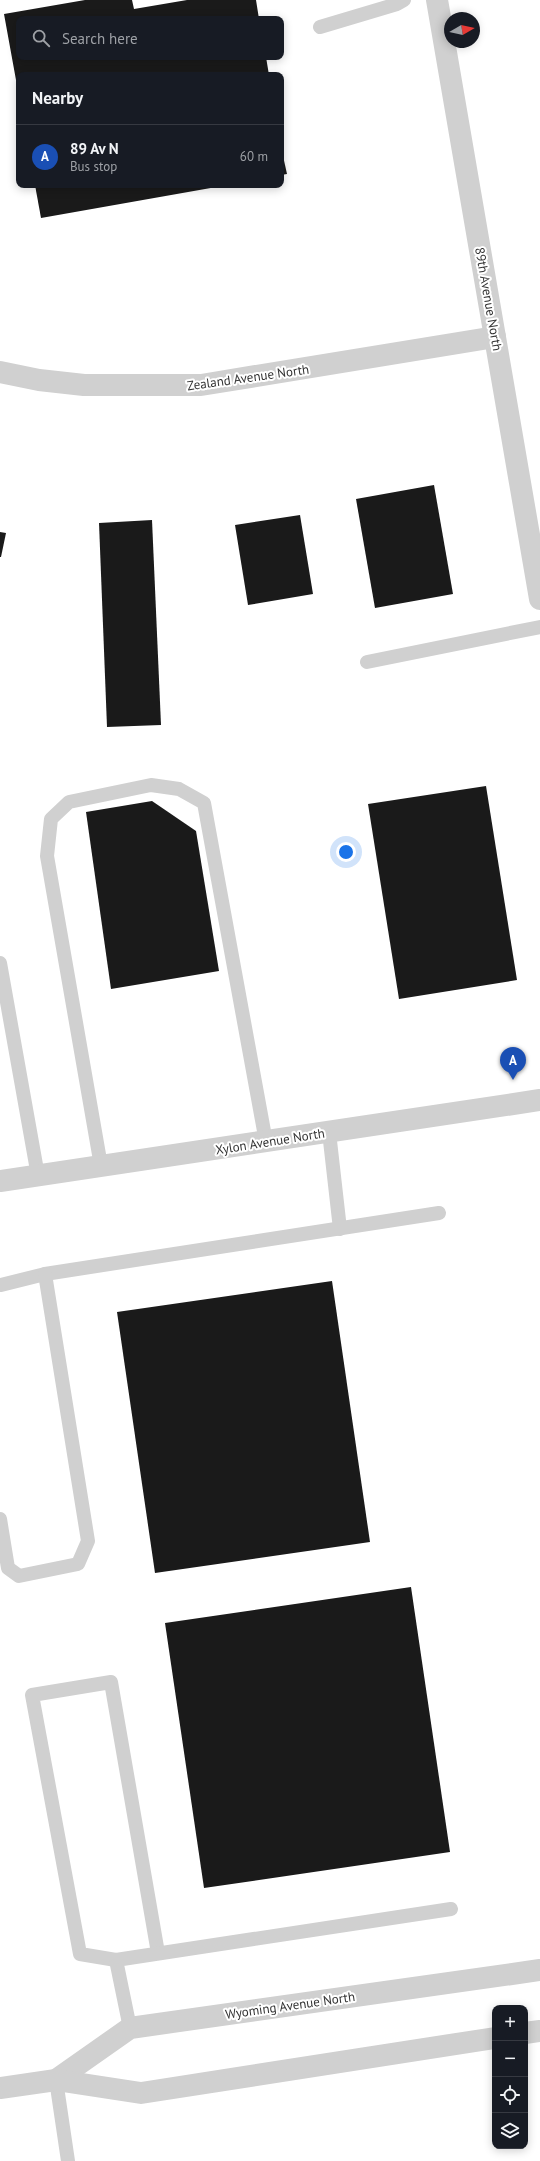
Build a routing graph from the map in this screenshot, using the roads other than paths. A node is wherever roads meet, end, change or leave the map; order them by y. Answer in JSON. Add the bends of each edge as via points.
{"nodes":[{"id":1,"x":404,"y":0,"type":"edge"},
{"id":2,"x":437,"y":0,"type":"edge"},
{"id":3,"x":320,"y":27,"type":"dead end"},
{"id":4,"x":495,"y":337,"type":"junction"},
{"id":5,"x":0,"y":372,"type":"edge"},
{"id":6,"x":538,"y":570,"type":"edge"},
{"id":7,"x":540,"y":599,"type":"edge"},
{"id":8,"x":540,"y":627,"type":"edge"},
{"id":9,"x":367,"y":662,"type":"dead end"},
{"id":10,"x":0,"y":963,"type":"edge"},
{"id":11,"x":540,"y":1100,"type":"edge"},
{"id":12,"x":329,"y":1132,"type":"junction"},
{"id":13,"x":266,"y":1142,"type":"junction"},
{"id":14,"x":101,"y":1166,"type":"junction"},
{"id":15,"x":38,"y":1176,"type":"junction"},
{"id":16,"x":0,"y":1181,"type":"edge"},
{"id":17,"x":439,"y":1213,"type":"dead end"},
{"id":18,"x":340,"y":1229,"type":"junction"},
{"id":19,"x":45,"y":1274,"type":"junction"},
{"id":20,"x":0,"y":1283,"type":"edge"},
{"id":21,"x":0,"y":1519,"type":"edge"},
{"id":22,"x":451,"y":1909,"type":"dead end"},
{"id":23,"x":158,"y":1953,"type":"junction"},
{"id":24,"x":116,"y":1960,"type":"junction"},
{"id":25,"x":540,"y":1970,"type":"edge"},
{"id":26,"x":130,"y":2028,"type":"junction"},
{"id":27,"x":540,"y":2031,"type":"edge"},
{"id":28,"x":528,"y":2033,"type":"edge"},
{"id":29,"x":492,"y":2038,"type":"edge"},
{"id":30,"x":56,"y":2080,"type":"junction"},
{"id":31,"x":0,"y":2088,"type":"edge"},
{"id":32,"x":68,"y":2161,"type":"edge"}],
"edges":[{"from":1,"to":3,"type":"lane"},
{"from":2,"to":4,"type":"street","name":"89th Avenue North"},
{"from":4,"to":5,"type":"street","name":"Zealand Avenue North","via":[[201,385],[84,385]]},
{"from":4,"to":6,"type":"street","name":"89th Avenue North"},
{"from":6,"to":7,"type":"street","name":"89th Avenue North"},
{"from":8,"to":9,"type":"lane"},
{"from":10,"to":15,"type":"lane"},
{"from":11,"to":12,"type":"street","name":"Xylon Avenue North"},
{"from":12,"to":13,"type":"street","name":"Xylon Avenue North"},
{"from":12,"to":18,"type":"lane"},
{"from":13,"to":14,"type":"street","name":"Xylon Avenue North"},
{"from":13,"to":14,"type":"lane","via":[[204,803],[179,789],[151,785],[69,802],[51,819],[47,856]]},
{"from":14,"to":15,"type":"street","name":"Xylon Avenue North"},
{"from":15,"to":16,"type":"street","name":"Xylon Avenue North"},
{"from":17,"to":18,"type":"lane"},
{"from":18,"to":19,"type":"lane"},
{"from":19,"to":20,"type":"lane"},
{"from":19,"to":21,"type":"lane","via":[[88,1541],[78,1564],[19,1576],[8,1568]]},
{"from":22,"to":23,"type":"lane"},
{"from":23,"to":24,"type":"lane"},
{"from":23,"to":24,"type":"lane","via":[[111,1682],[32,1695],[80,1954]]},
{"from":24,"to":26,"type":"lane"},
{"from":25,"to":26,"type":"street","name":"Wyoming Avenue North"},
{"from":26,"to":30,"type":"street","name":"Wyoming Avenue North"},
{"from":27,"to":28,"type":"street"},
{"from":29,"to":30,"type":"street","name":"Wyoming Avenue North","via":[[141,2092]]},
{"from":30,"to":31,"type":"street","name":"Wyoming Avenue North"},
{"from":30,"to":32,"type":"lane"}]}
